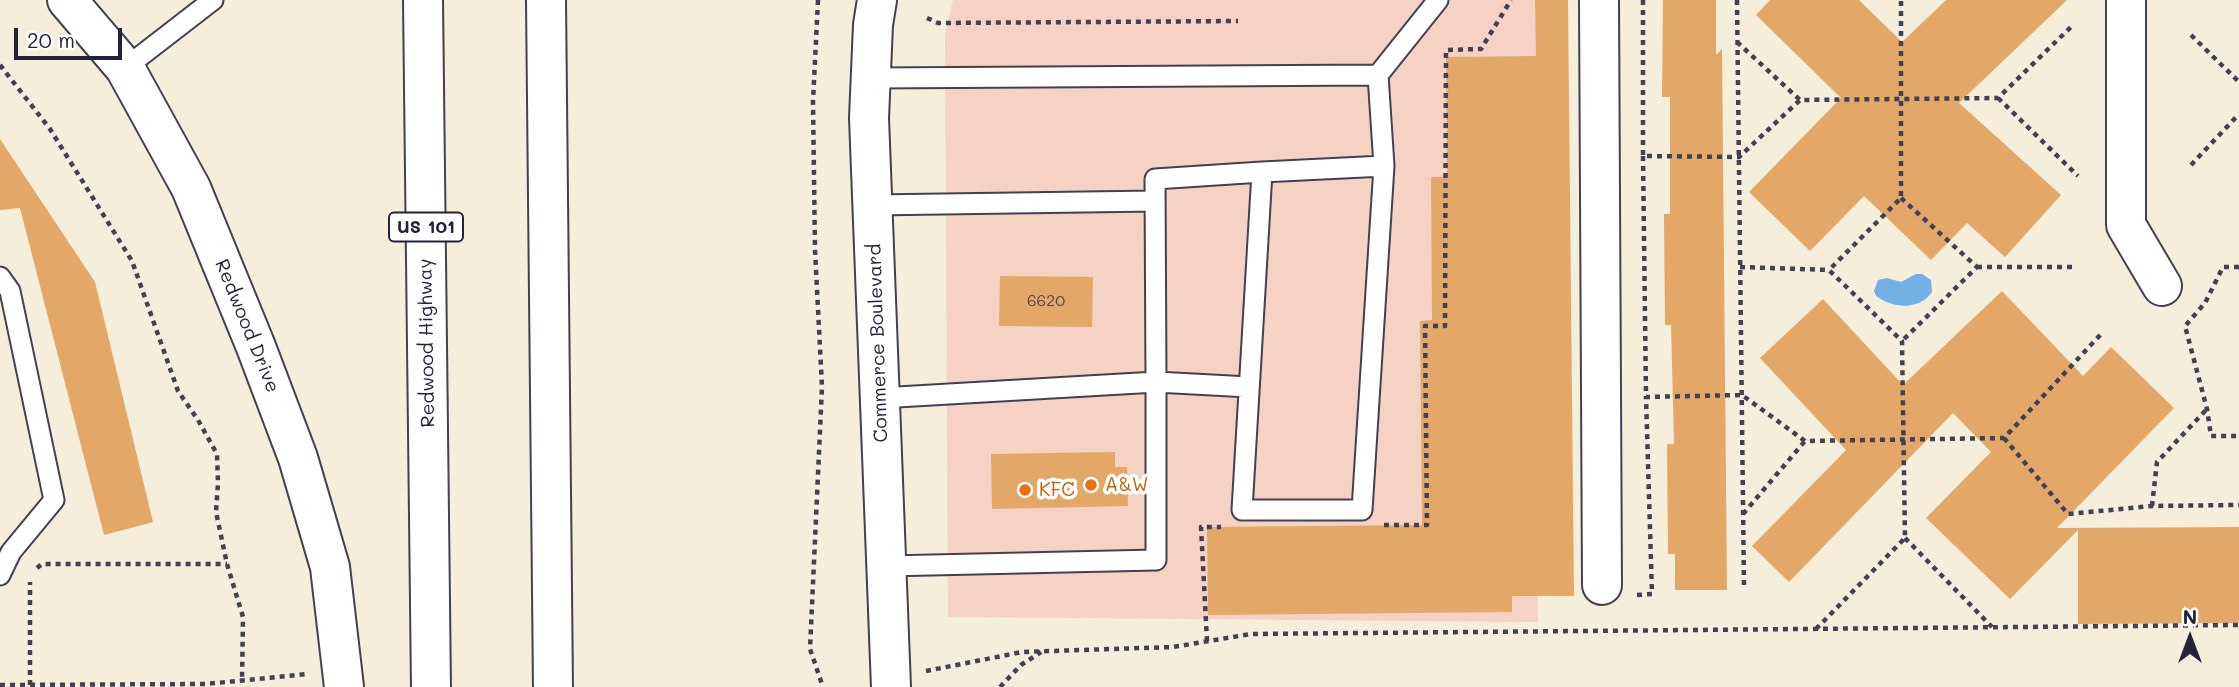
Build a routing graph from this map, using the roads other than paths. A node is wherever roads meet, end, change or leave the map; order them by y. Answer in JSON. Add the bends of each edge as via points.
{"nodes":[{"id":1,"x":67,"y":0,"type":"edge"},
{"id":2,"x":213,"y":0,"type":"edge"},
{"id":3,"x":546,"y":0,"type":"edge"},
{"id":4,"x":552,"y":0,"type":"edge"},
{"id":5,"x":877,"y":0,"type":"edge"},
{"id":6,"x":1438,"y":0,"type":"edge"},
{"id":7,"x":1599,"y":0,"type":"edge"},
{"id":8,"x":2126,"y":0,"type":"edge"},
{"id":9,"x":423,"y":1,"type":"edge"},
{"id":10,"x":547,"y":54,"type":"junction"},
{"id":11,"x":125,"y":68,"type":"junction"},
{"id":12,"x":1378,"y":75,"type":"junction"},
{"id":13,"x":871,"y":78,"type":"junction"},
{"id":14,"x":1384,"y":166,"type":"junction"},
{"id":15,"x":1262,"y":172,"type":"junction"},
{"id":16,"x":1155,"y":201,"type":"junction"},
{"id":17,"x":872,"y":205,"type":"junction"},
{"id":18,"x":0,"y":277,"type":"edge"},
{"id":19,"x":2162,"y":286,"type":"dead end"},
{"id":20,"x":1156,"y":382,"type":"junction"},
{"id":21,"x":1250,"y":387,"type":"junction"},
{"id":22,"x":880,"y":398,"type":"junction"},
{"id":23,"x":886,"y":566,"type":"junction"},
{"id":24,"x":0,"y":575,"type":"edge"},
{"id":25,"x":1602,"y":585,"type":"road end"},
{"id":26,"x":343,"y":679,"type":"edge"},
{"id":27,"x":890,"y":679,"type":"edge"},
{"id":28,"x":431,"y":687,"type":"edge"},
{"id":29,"x":553,"y":687,"type":"edge"}],
"edges":[{"from":1,"to":11,"type":"main road","name":"Redwood Drive"},
{"from":2,"to":11,"type":"lane"},
{"from":3,"to":10,"type":"main road"},
{"from":4,"to":10,"type":"main road"},
{"from":5,"to":13,"type":"main road","name":"Commerce Boulevard"},
{"from":6,"to":12,"type":"lane"},
{"from":7,"to":25,"type":"main road"},
{"from":8,"to":19,"type":"main road","via":[[2126,225]]},
{"from":9,"to":28,"type":"main road","name":"Redwood Highway","number":"US 101"},
{"from":10,"to":29,"type":"main road"},
{"from":11,"to":26,"type":"main road","name":"Redwood Drive","via":[[191,188],[298,458],[330,567]]},
{"from":12,"to":13,"type":"lane"},
{"from":12,"to":14,"type":"lane"},
{"from":13,"to":17,"type":"main road","name":"Commerce Boulevard"},
{"from":14,"to":15,"type":"lane"},
{"from":14,"to":21,"type":"lane","via":[[1362,510],[1242,510]]},
{"from":15,"to":16,"type":"lane","via":[[1154,179]]},
{"from":15,"to":21,"type":"lane"},
{"from":16,"to":17,"type":"lane"},
{"from":16,"to":20,"type":"lane"},
{"from":17,"to":22,"type":"main road","name":"Commerce Boulevard"},
{"from":18,"to":24,"type":"lane","via":[[10,291],[54,500],[12,552]]},
{"from":20,"to":21,"type":"lane"},
{"from":20,"to":22,"type":"lane"},
{"from":20,"to":23,"type":"lane","via":[[1156,560]]},
{"from":22,"to":23,"type":"main road","name":"Commerce Boulevard"},
{"from":23,"to":27,"type":"main road","name":"Commerce Boulevard"}]}
